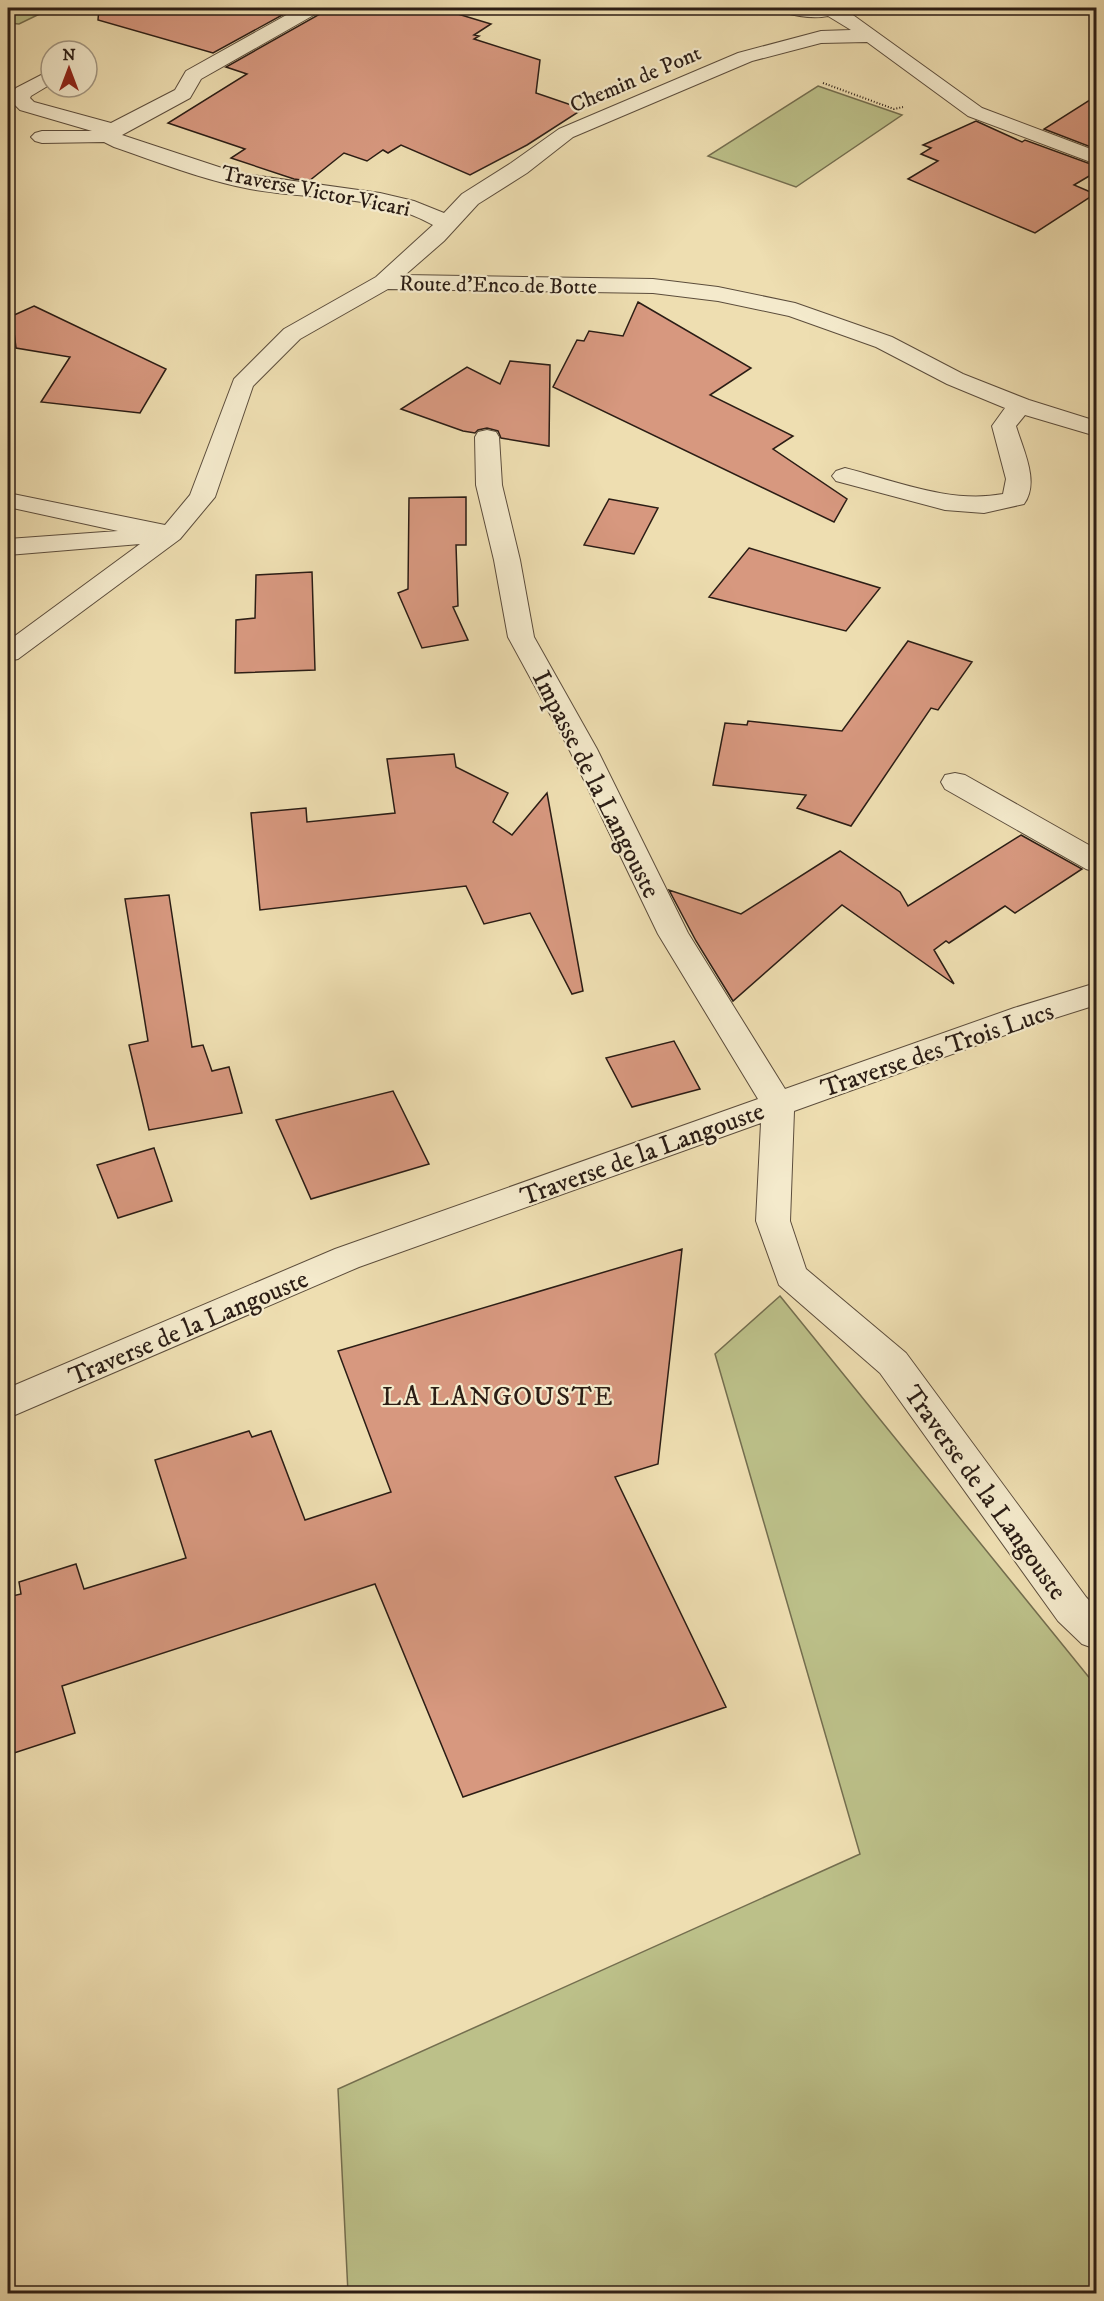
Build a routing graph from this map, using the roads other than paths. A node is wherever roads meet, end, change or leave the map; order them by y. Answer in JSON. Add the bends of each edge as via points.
{"nodes":[{"id":1,"x":312,"y":8,"type":"edge"},
{"id":2,"x":789,"y":8,"type":"edge"},
{"id":3,"x":834,"y":9,"type":"edge"},
{"id":4,"x":870,"y":36,"type":"junction"},
{"id":5,"x":39,"y":83,"type":"edge"},
{"id":6,"x":112,"y":133,"type":"junction"},
{"id":7,"x":42,"y":137,"type":"dead end"},
{"id":8,"x":1096,"y":158,"type":"edge"},
{"id":9,"x":446,"y":223,"type":"junction"},
{"id":10,"x":384,"y":282,"type":"junction"},
{"id":11,"x":1020,"y":405,"type":"junction"},
{"id":12,"x":1096,"y":429,"type":"edge"},
{"id":13,"x":487,"y":437,"type":"dead end"},
{"id":14,"x":845,"y":476,"type":"dead end"},
{"id":15,"x":8,"y":500,"type":"edge"},
{"id":16,"x":171,"y":534,"type":"junction"},
{"id":17,"x":8,"y":547,"type":"edge"},
{"id":18,"x":8,"y":653,"type":"edge"},
{"id":19,"x":956,"y":782,"type":"dead end"},
{"id":20,"x":1096,"y":862,"type":"edge"},
{"id":21,"x":1096,"y":994,"type":"edge"},
{"id":22,"x":778,"y":1104,"type":"junction"},
{"id":23,"x":8,"y":1404,"type":"edge"},
{"id":24,"x":1096,"y":1632,"type":"edge"}],
"edges":[{"from":1,"to":6,"type":"street","via":[[194,75],[183,94]]},
{"from":2,"to":3,"type":"street","via":[[807,12]]},
{"from":3,"to":4,"type":"street"},
{"from":4,"to":8,"type":"street","via":[[975,112]]},
{"from":4,"to":9,"type":"street","name":"Chemin de Pont","via":[[821,37],[745,57],[566,134],[470,199]]},
{"from":5,"to":6,"type":"street","name":"Traverse Victor Vicari","via":[[19,99],[27,106]]},
{"from":6,"to":7,"type":"street"},
{"from":6,"to":9,"type":"street","name":"Traverse Victor Vicari","via":[[121,143],[248,182],[397,203]]},
{"from":9,"to":10,"type":"street","name":"Traverse Victor Vicari"},
{"from":10,"to":11,"type":"street","name":"Route d'Enco de Botte","via":[[653,286],[718,294],[795,310],[884,342],[956,379]]},
{"from":10,"to":16,"type":"street","name":"Route d'Enco de Botte","via":[[292,334],[242,384],[202,497]]},
{"from":11,"to":12,"type":"street","name":"Route d'Enco de Botte"},
{"from":11,"to":14,"type":"street","via":[[1004,426],[1019,479],[1015,499],[984,505],[945,502]]},
{"from":13,"to":22,"type":"street","name":"Impasse de la Langouste","via":[[489,485],[521,637],[583,749],[673,934]]},
{"from":15,"to":16,"type":"street"},
{"from":16,"to":17,"type":"street"},
{"from":16,"to":18,"type":"street","name":"Route d'Enco de Botte"},
{"from":19,"to":20,"type":"street"},
{"from":21,"to":22,"type":"street","name":"Traverse des Trois Lucs"},
{"from":22,"to":23,"type":"street","name":"Traverse de la Langouste","via":[[347,1258]]},
{"from":22,"to":24,"type":"street","name":"Traverse de la Langouste","via":[[773,1221],[791,1276],[893,1363],[1072,1609]]}]}
